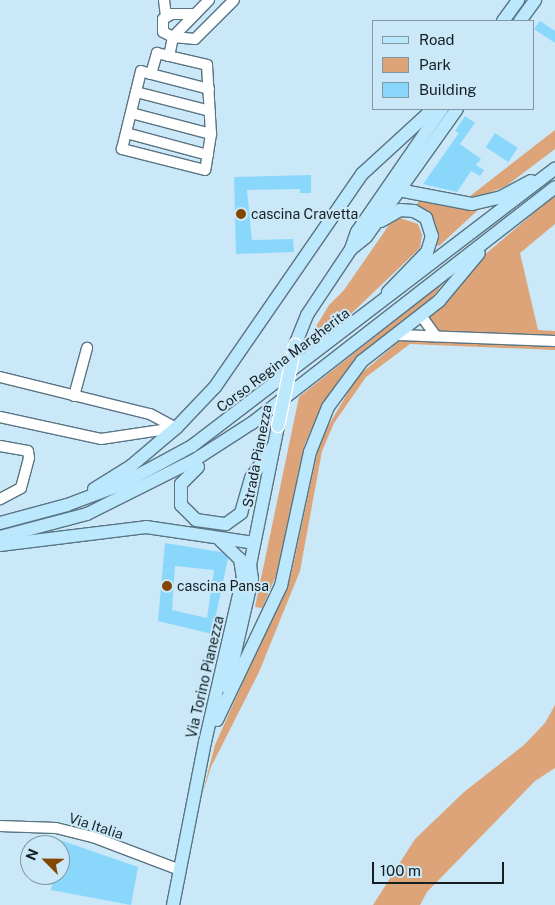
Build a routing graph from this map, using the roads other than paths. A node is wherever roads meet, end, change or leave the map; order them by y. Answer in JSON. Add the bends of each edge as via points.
{"nodes":[{"id":1,"x":164,"y":0,"type":"edge"},
{"id":2,"x":209,"y":0,"type":"edge"},
{"id":3,"x":234,"y":0,"type":"edge"},
{"id":4,"x":518,"y":0,"type":"edge"},
{"id":5,"x":535,"y":0,"type":"edge"},
{"id":6,"x":195,"y":14,"type":"junction"},
{"id":7,"x":166,"y":16,"type":"junction"},
{"id":8,"x":504,"y":20,"type":"edge"},
{"id":9,"x":521,"y":20,"type":"edge"},
{"id":10,"x":174,"y":37,"type":"junction"},
{"id":11,"x":169,"y":56,"type":"junction"},
{"id":12,"x":151,"y":74,"type":"junction"},
{"id":13,"x":209,"y":89,"type":"junction"},
{"id":14,"x":136,"y":92,"type":"junction"},
{"id":15,"x":436,"y":110,"type":"edge"},
{"id":16,"x":436,"y":110,"type":"edge"},
{"id":17,"x":438,"y":110,"type":"edge"},
{"id":18,"x":456,"y":110,"type":"edge"},
{"id":19,"x":210,"y":111,"type":"junction"},
{"id":20,"x":131,"y":113,"type":"junction"},
{"id":21,"x":447,"y":124,"type":"junction"},
{"id":22,"x":126,"y":133,"type":"junction"},
{"id":23,"x":211,"y":134,"type":"junction"},
{"id":24,"x":208,"y":155,"type":"junction"},
{"id":25,"x":555,"y":168,"type":"edge"},
{"id":26,"x":411,"y":174,"type":"junction"},
{"id":27,"x":540,"y":178,"type":"junction"},
{"id":28,"x":555,"y":187,"type":"edge"},
{"id":29,"x":394,"y":189,"type":"junction"},
{"id":30,"x":424,"y":195,"type":"junction"},
{"id":31,"x":373,"y":227,"type":"junction"},
{"id":32,"x":501,"y":228,"type":"junction"},
{"id":33,"x":351,"y":249,"type":"junction"},
{"id":34,"x":375,"y":308,"type":"junction"},
{"id":35,"x":422,"y":317,"type":"junction"},
{"id":36,"x":398,"y":335,"type":"junction"},
{"id":37,"x":436,"y":336,"type":"junction"},
{"id":38,"x":555,"y":341,"type":"edge"},
{"id":39,"x":87,"y":348,"type":"dead end"},
{"id":40,"x":0,"y":377,"type":"edge"},
{"id":41,"x":74,"y":396,"type":"junction"},
{"id":42,"x":0,"y":417,"type":"edge"},
{"id":43,"x":252,"y":422,"type":"junction"},
{"id":44,"x":176,"y":428,"type":"junction"},
{"id":45,"x":0,"y":446,"type":"edge"},
{"id":46,"x":273,"y":447,"type":"junction"},
{"id":47,"x":0,"y":499,"type":"edge"},
{"id":48,"x":67,"y":505,"type":"junction"},
{"id":49,"x":0,"y":523,"type":"edge"},
{"id":50,"x":211,"y":535,"type":"junction"},
{"id":51,"x":0,"y":537,"type":"edge"},
{"id":52,"x":254,"y":543,"type":"junction"},
{"id":53,"x":0,"y":545,"type":"edge"},
{"id":54,"x":250,"y":565,"type":"junction"},
{"id":55,"x":244,"y":577,"type":"junction"},
{"id":56,"x":272,"y":608,"type":"junction"},
{"id":57,"x":240,"y":611,"type":"junction"},
{"id":58,"x":217,"y":720,"type":"junction"},
{"id":59,"x":205,"y":753,"type":"junction"},
{"id":60,"x":0,"y":826,"type":"edge"},
{"id":61,"x":180,"y":870,"type":"junction"},
{"id":62,"x":173,"y":905,"type":"edge"}],
"edges":[{"from":1,"to":7,"type":"street"},
{"from":2,"to":6,"type":"street"},
{"from":3,"to":10,"type":"street","via":[[195,39]]},
{"from":4,"to":8,"type":"main road"},
{"from":5,"to":9,"type":"main road"},
{"from":6,"to":7,"type":"street"},
{"from":6,"to":10,"type":"street"},
{"from":7,"to":10,"type":"street","via":[[163,32]]},
{"from":10,"to":11,"type":"street"},
{"from":11,"to":12,"type":"street","via":[[157,53]]},
{"from":11,"to":13,"type":"street","via":[[207,66]]},
{"from":12,"to":13,"type":"street"},
{"from":12,"to":14,"type":"street","via":[[141,71]]},
{"from":13,"to":19,"type":"street"},
{"from":14,"to":19,"type":"street"},
{"from":14,"to":20,"type":"street"},
{"from":15,"to":29,"type":"main road","name":"Strada Pianezza"},
{"from":16,"to":44,"type":"main road","via":[[362,174],[215,388]]},
{"from":17,"to":21,"type":"main road"},
{"from":18,"to":21,"type":"main road","name":"Strada Pianezza"},
{"from":19,"to":23,"type":"street"},
{"from":20,"to":22,"type":"street"},
{"from":20,"to":23,"type":"street"},
{"from":21,"to":26,"type":"main road","name":"Strada Pianezza"},
{"from":22,"to":24,"type":"street"},
{"from":22,"to":24,"type":"street","via":[[122,149],[140,154],[205,170]]},
{"from":23,"to":24,"type":"street"},
{"from":25,"to":27,"type":"main road","name":"Corso Regina Margherita"},
{"from":26,"to":29,"type":"main road","name":"Strada Pianezza"},
{"from":26,"to":30,"type":"main road","via":[[415,188]]},
{"from":27,"to":30,"type":"main road","via":[[521,183],[499,198],[481,203]]},
{"from":27,"to":34,"type":"main road","name":"Corso Regina Margherita"},
{"from":28,"to":32,"type":"main road","name":"Corso Regina Margherita"},
{"from":29,"to":30,"type":"main road"},
{"from":29,"to":31,"type":"main road","name":"Strada Pianezza"},
{"from":29,"to":33,"type":"main road","name":"Strada Pianezza","via":[[357,232]]},
{"from":31,"to":33,"type":"main road","name":"Strada Pianezza"},
{"from":31,"to":34,"type":"main road","via":[[393,213],[409,210],[426,218],[432,236],[427,252],[402,274]]},
{"from":32,"to":35,"type":"main road"},
{"from":32,"to":43,"type":"main road","name":"Corso Regina Margherita"},
{"from":33,"to":46,"type":"main road","name":"Strada Pianezza","bridge":true,"via":[[317,300],[295,344]]},
{"from":34,"to":48,"type":"main road","name":"Corso Regina Margherita","via":[[192,446],[120,485]]},
{"from":35,"to":36,"type":"main road"},
{"from":35,"to":37,"type":"street"},
{"from":36,"to":37,"type":"street"},
{"from":36,"to":56,"type":"main road","via":[[362,362],[338,391],[321,422],[309,459],[286,569]]},
{"from":37,"to":38,"type":"street"},
{"from":39,"to":41,"type":"street"},
{"from":40,"to":41,"type":"street"},
{"from":41,"to":44,"type":"street","via":[[150,414]]},
{"from":42,"to":44,"type":"street","via":[[101,439]]},
{"from":43,"to":46,"type":"main road","via":[[235,444],[184,478],[179,496],[187,514],[219,525],[237,518],[244,507],[251,478]]},
{"from":43,"to":51,"type":"main road","name":"Corso Regina Margherita","via":[[164,479],[125,498],[87,514]]},
{"from":44,"to":48,"type":"main road","via":[[131,466]]},
{"from":45,"to":47,"type":"street","via":[[28,451],[29,458],[21,488]]},
{"from":46,"to":52,"type":"main road","name":"Strada Pianezza"},
{"from":48,"to":49,"type":"main road","name":"Corso Regina Margherita"},
{"from":50,"to":52,"type":"main road"},
{"from":50,"to":53,"type":"main road","via":[[146,527]]},
{"from":50,"to":55,"type":"main road","via":[[236,552]]},
{"from":52,"to":54,"type":"main road","name":"Strada Pianezza"},
{"from":54,"to":55,"type":"main road","name":"Via Torino Pianezza"},
{"from":54,"to":57,"type":"main road","name":"Via Torino Pianezza","via":[[252,579]]},
{"from":55,"to":57,"type":"main road","name":"Via Torino Pianezza"},
{"from":56,"to":57,"type":"main road","via":[[264,615]]},
{"from":56,"to":58,"type":"main road"},
{"from":57,"to":58,"type":"main road","name":"Via Torino Pianezza"},
{"from":57,"to":59,"type":"main road","name":"Via Torino Pianezza"},
{"from":58,"to":59,"type":"main road","name":"Via Torino Pianezza"},
{"from":59,"to":61,"type":"main road","name":"Via Torino Pianezza"},
{"from":60,"to":61,"type":"street","name":"Via Italia","via":[[56,828],[93,837]]},
{"from":61,"to":62,"type":"main road","name":"Via Torino Pianezza"}]}
